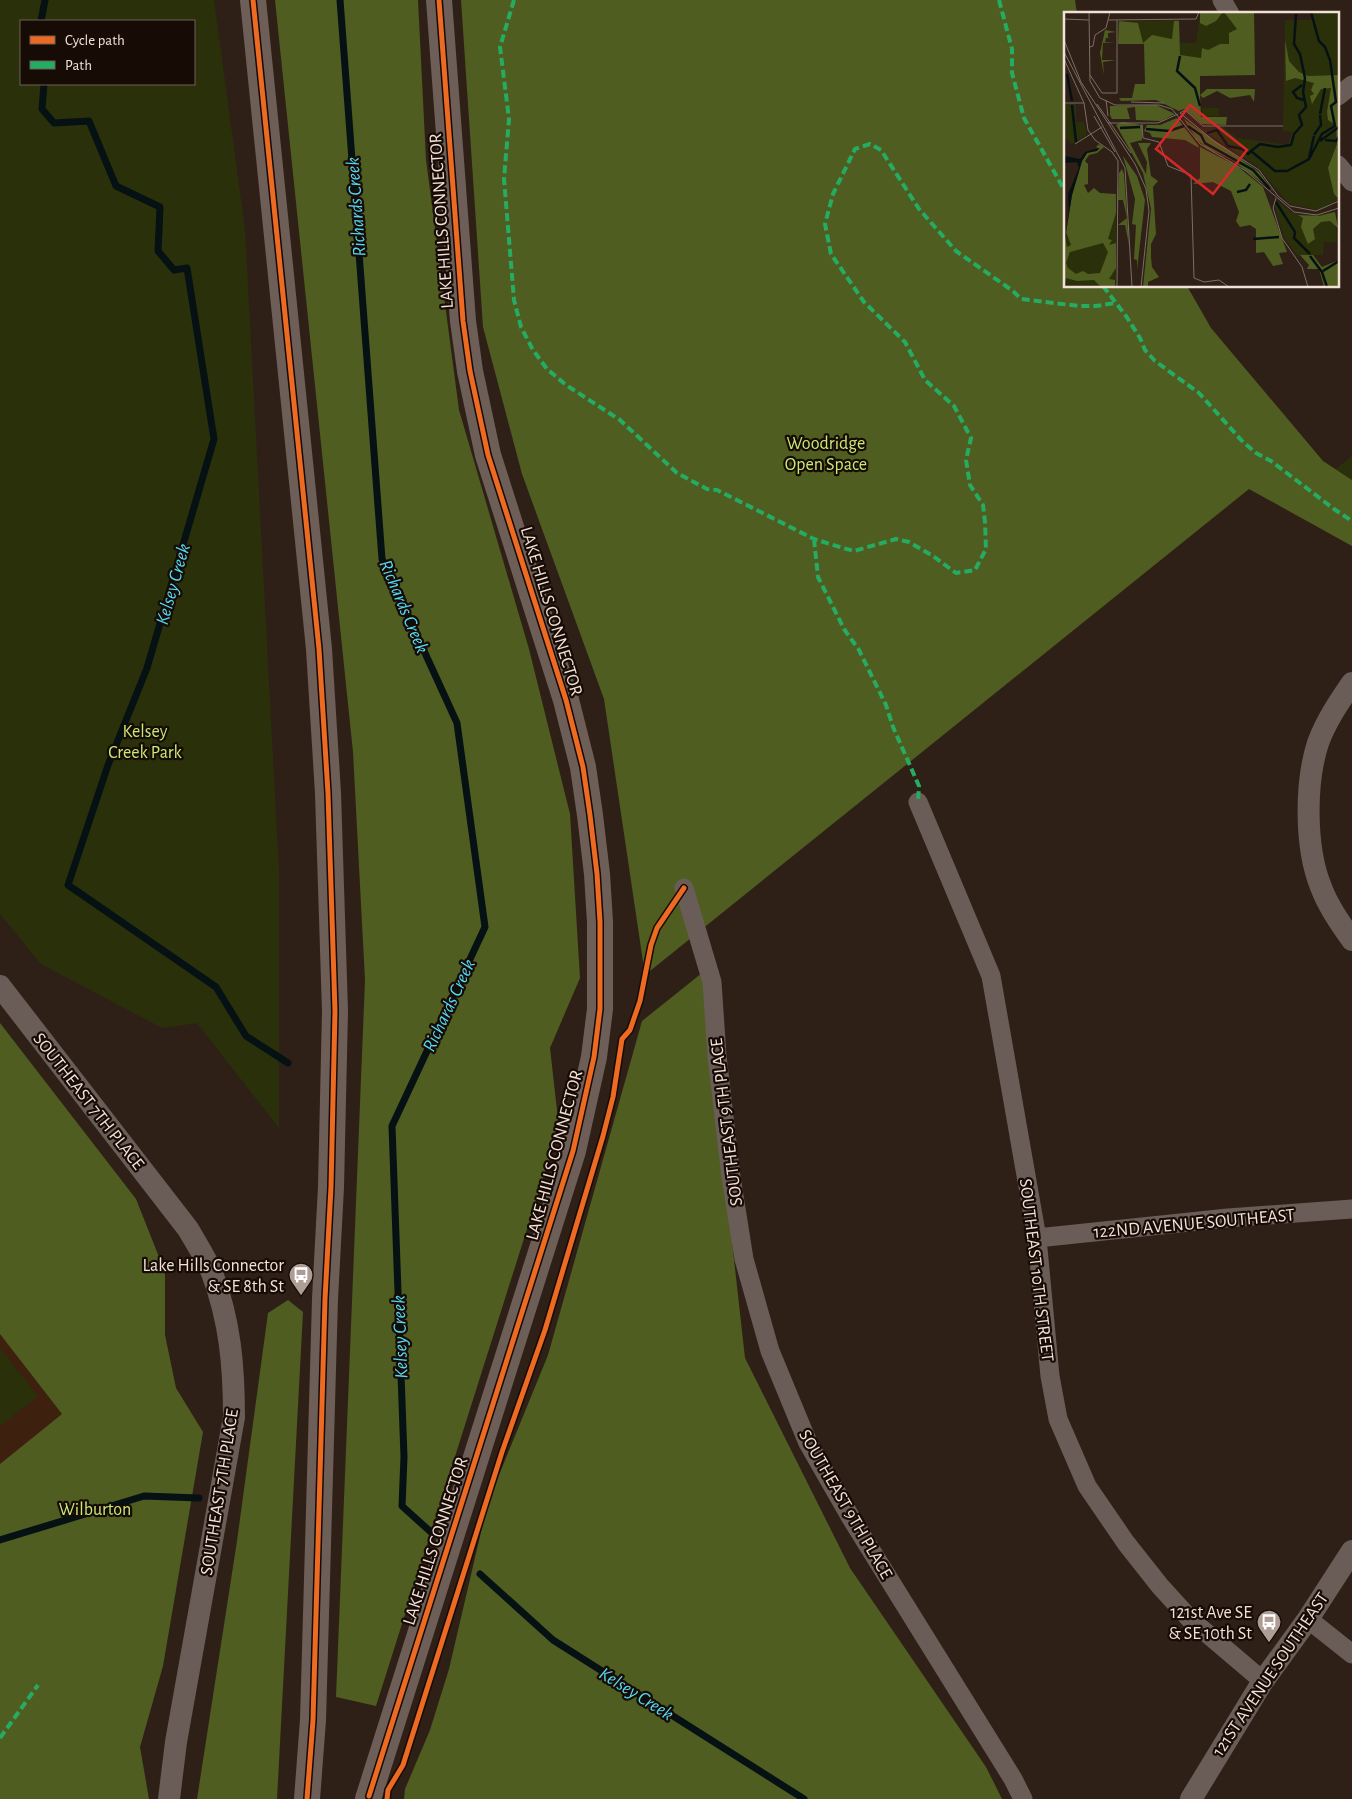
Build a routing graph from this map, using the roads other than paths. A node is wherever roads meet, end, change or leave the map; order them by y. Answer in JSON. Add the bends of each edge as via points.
{"nodes":[{"id":1,"x":253,"y":0,"type":"edge"},
{"id":2,"x":439,"y":0,"type":"edge"},
{"id":3,"x":1222,"y":0,"type":"edge"},
{"id":4,"x":1229,"y":12,"type":"edge"},
{"id":5,"x":1352,"y":85,"type":"edge"},
{"id":6,"x":1340,"y":94,"type":"edge"},
{"id":7,"x":1340,"y":167,"type":"edge"},
{"id":8,"x":1352,"y":182,"type":"edge"},
{"id":9,"x":1352,"y":683,"type":"edge"},
{"id":10,"x":918,"y":802,"type":"dead end"},
{"id":11,"x":684,"y":888,"type":"dead end"},
{"id":12,"x":1352,"y":940,"type":"edge"},
{"id":13,"x":0,"y":986,"type":"edge"},
{"id":14,"x":1352,"y":1209,"type":"edge"},
{"id":15,"x":1037,"y":1238,"type":"junction"},
{"id":16,"x":1352,"y":1551,"type":"edge"},
{"id":17,"x":1308,"y":1619,"type":"junction"},
{"id":18,"x":1352,"y":1654,"type":"edge"},
{"id":19,"x":1263,"y":1681,"type":"junction"},
{"id":20,"x":368,"y":1798,"type":"edge"},
{"id":21,"x":169,"y":1799,"type":"edge"},
{"id":22,"x":307,"y":1799,"type":"edge"},
{"id":23,"x":1023,"y":1799,"type":"edge"},
{"id":24,"x":1191,"y":1799,"type":"edge"}],
"edges":[{"from":1,"to":22,"type":"main road","via":[[319,649],[335,1011],[313,1720]]},
{"from":2,"to":20,"type":"main road","name":"LAKE HILLS CONNECTOR","via":[[463,321],[470,370],[488,455],[566,700],[583,767],[597,874],[600,1009],[594,1057],[573,1152]]},
{"from":3,"to":4,"type":"street"},
{"from":5,"to":6,"type":"street"},
{"from":7,"to":8,"type":"street"},
{"from":9,"to":12,"type":"street","via":[[1334,709],[1318,744],[1309,803],[1312,862],[1321,888]]},
{"from":10,"to":15,"type":"street","name":"SOUTHEAST 10TH STREET","via":[[991,976]]},
{"from":11,"to":23,"type":"street","name":"SOUTHEAST 9TH PLACE","via":[[712,982],[731,1177],[744,1259],[770,1351],[808,1443],[851,1518],[1014,1779]]},
{"from":13,"to":21,"type":"street","name":"SOUTHEAST 7TH PLACE","via":[[188,1229],[212,1272],[231,1343],[234,1417],[177,1733]]},
{"from":14,"to":15,"type":"street","name":"122ND AVENUE SOUTHEAST"},
{"from":15,"to":19,"type":"street","name":"SOUTHEAST 10TH STREET","via":[[1050,1376],[1058,1418],[1087,1486],[1160,1586],[1190,1619]]},
{"from":16,"to":17,"type":"street","name":"121ST AVENUE SOUTHEAST"},
{"from":17,"to":18,"type":"street"},
{"from":17,"to":19,"type":"street","name":"121ST AVENUE SOUTHEAST"},
{"from":19,"to":24,"type":"street","name":"121ST AVENUE SOUTHEAST"}]}
